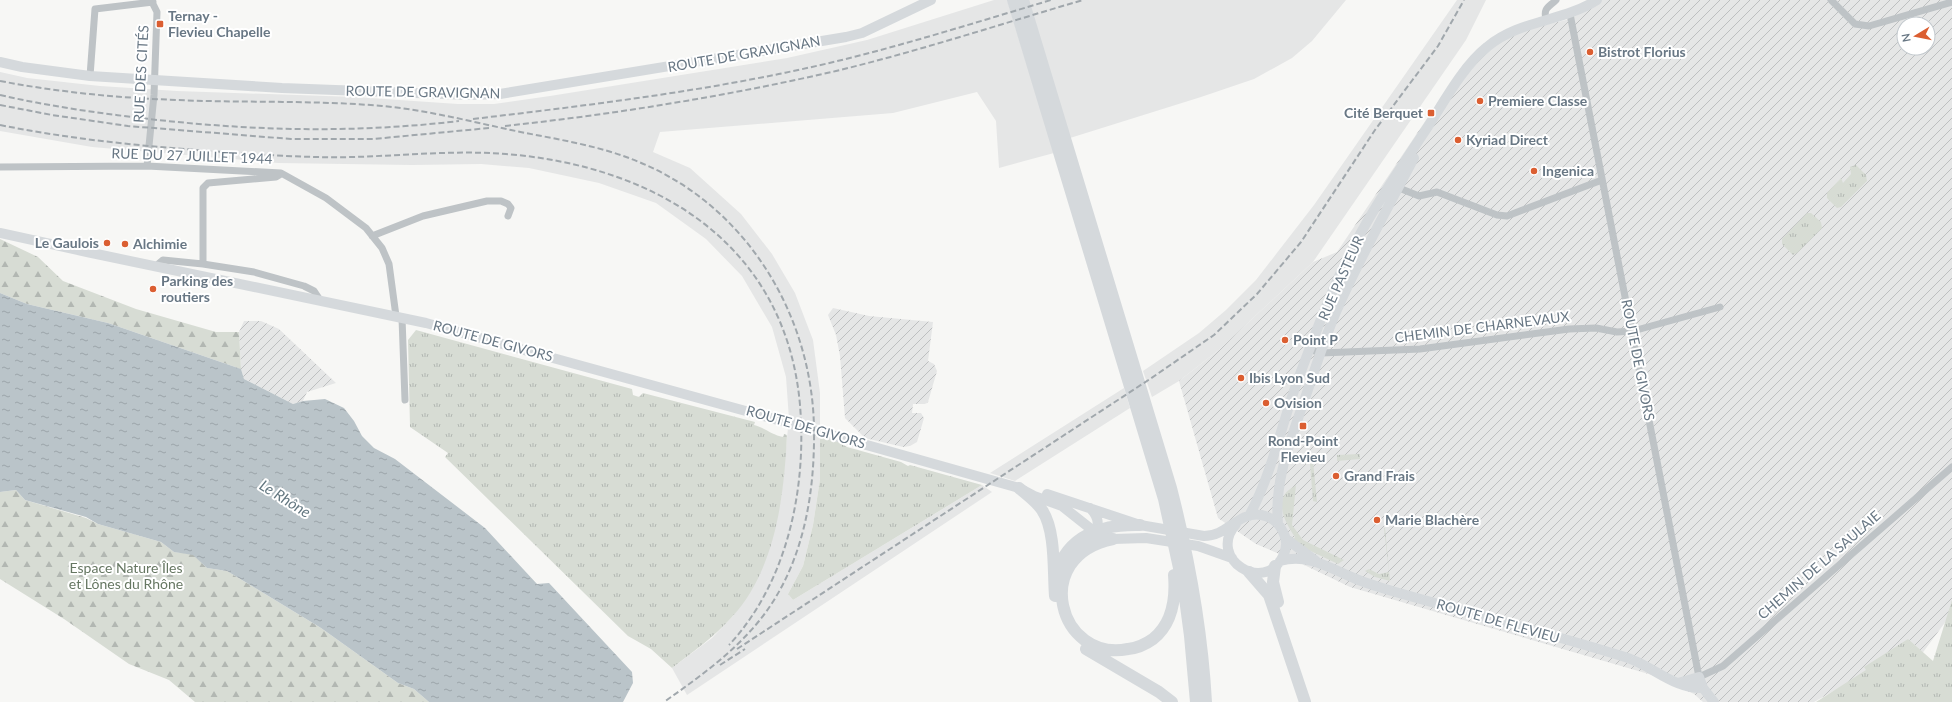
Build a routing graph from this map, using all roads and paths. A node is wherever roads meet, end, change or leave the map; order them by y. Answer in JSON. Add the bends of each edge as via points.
{"nodes":[{"id":1,"x":931,"y":0,"type":"edge"},
{"id":2,"x":1013,"y":0,"type":"edge"},
{"id":3,"x":1023,"y":0,"type":"edge"},
{"id":4,"x":1556,"y":0,"type":"edge"},
{"id":5,"x":1582,"y":0,"type":"edge"},
{"id":6,"x":1597,"y":0,"type":"edge"},
{"id":7,"x":1831,"y":0,"type":"edge"},
{"id":8,"x":152,"y":1,"type":"edge"},
{"id":9,"x":1952,"y":2,"type":"edge"},
{"id":10,"x":1570,"y":14,"type":"junction"},
{"id":11,"x":1546,"y":19,"type":"junction"},
{"id":12,"x":0,"y":62,"type":"edge"},
{"id":13,"x":90,"y":76,"type":"junction"},
{"id":14,"x":154,"y":80,"type":"junction"},
{"id":15,"x":147,"y":166,"type":"junction"},
{"id":16,"x":0,"y":167,"type":"edge"},
{"id":17,"x":281,"y":173,"type":"junction"},
{"id":18,"x":1602,"y":180,"type":"junction"},
{"id":19,"x":1394,"y":186,"type":"junction"},
{"id":20,"x":508,"y":216,"type":"dead end"},
{"id":21,"x":0,"y":233,"type":"edge"},
{"id":22,"x":372,"y":236,"type":"junction"},
{"id":23,"x":203,"y":264,"type":"junction"},
{"id":24,"x":156,"y":266,"type":"junction"},
{"id":25,"x":320,"y":300,"type":"junction"},
{"id":26,"x":1720,"y":307,"type":"dead end"},
{"id":27,"x":399,"y":317,"type":"junction"},
{"id":28,"x":1115,"y":317,"type":"junction"},
{"id":29,"x":1633,"y":331,"type":"junction"},
{"id":30,"x":1311,"y":350,"type":"junction"},
{"id":31,"x":1321,"y":353,"type":"junction"},
{"id":32,"x":405,"y":400,"type":"dead end"},
{"id":33,"x":1142,"y":405,"type":"junction"},
{"id":34,"x":1952,"y":467,"type":"edge"},
{"id":35,"x":1019,"y":488,"type":"junction"},
{"id":36,"x":1089,"y":507,"type":"junction"},
{"id":37,"x":1170,"y":515,"type":"junction"},
{"id":38,"x":1249,"y":516,"type":"junction"},
{"id":39,"x":1140,"y":524,"type":"junction"},
{"id":40,"x":1236,"y":524,"type":"junction"},
{"id":41,"x":1278,"y":524,"type":"junction"},
{"id":42,"x":1096,"y":531,"type":"junction"},
{"id":43,"x":1285,"y":538,"type":"junction"},
{"id":44,"x":1112,"y":539,"type":"junction"},
{"id":45,"x":1087,"y":548,"type":"junction"},
{"id":46,"x":1178,"y":554,"type":"junction"},
{"id":47,"x":1232,"y":558,"type":"junction"},
{"id":48,"x":1316,"y":561,"type":"junction"},
{"id":49,"x":1278,"y":564,"type":"junction"},
{"id":50,"x":1249,"y":572,"type":"junction"},
{"id":51,"x":1055,"y":582,"type":"junction"},
{"id":52,"x":1200,"y":638,"type":"junction"},
{"id":53,"x":1699,"y":676,"type":"junction"},
{"id":54,"x":1678,"y":683,"type":"junction"},
{"id":55,"x":1703,"y":688,"type":"junction"},
{"id":56,"x":1172,"y":702,"type":"edge"},
{"id":57,"x":1196,"y":702,"type":"edge"},
{"id":58,"x":1206,"y":702,"type":"edge"},
{"id":59,"x":1211,"y":702,"type":"edge"},
{"id":60,"x":1305,"y":702,"type":"edge"},
{"id":61,"x":1312,"y":702,"type":"edge"},
{"id":62,"x":1714,"y":702,"type":"edge"}],
"edges":[{"from":1,"to":14,"type":"main road","name":"ROUTE DE GRAVIGNAN","via":[[862,33],[846,37],[500,94],[290,88]]},
{"from":2,"to":28,"type":"highway"},
{"from":3,"to":28,"type":"highway"},
{"from":4,"to":11,"type":"street","via":[[1546,7]]},
{"from":5,"to":11,"type":"main road","name":"RUE PASTEUR"},
{"from":6,"to":10,"type":"main road","name":"RUE PASTEUR"},
{"from":7,"to":9,"type":"street","via":[[1855,24],[1869,26]]},
{"from":8,"to":13,"type":"street","via":[[95,9]]},
{"from":8,"to":14,"type":"street","name":"RUE DES CITÉS","via":[[157,12]]},
{"from":10,"to":11,"type":"main road","name":"RUE PASTEUR"},
{"from":10,"to":18,"type":"street","name":"ROUTE DE GIVORS"},
{"from":11,"to":19,"type":"main road","name":"RUE PASTEUR","via":[[1506,34],[1471,62],[1445,100]]},
{"from":12,"to":13,"type":"main road","name":"ROUTE DE GRAVIGNAN"},
{"from":13,"to":14,"type":"main road","name":"ROUTE DE GRAVIGNAN"},
{"from":14,"to":15,"type":"street","name":"RUE DES CITÉS"},
{"from":15,"to":16,"type":"street","name":"RUE DU 27 JUILLET 1944"},
{"from":15,"to":17,"type":"street","name":"RUE DU 27 JUILLET 1944"},
{"from":17,"to":22,"type":"street","name":"RUE DU 27 JUILLET 1944","via":[[326,198],[366,228]]},
{"from":17,"to":23,"type":"street","via":[[276,177],[208,183],[204,188]]},
{"from":18,"to":19,"type":"street","via":[[1506,216],[1497,215],[1437,192],[1419,196]]},
{"from":18,"to":29,"type":"street","name":"ROUTE DE GIVORS"},
{"from":19,"to":30,"type":"main road","name":"RUE PASTEUR","via":[[1342,269]]},
{"from":19,"to":31,"type":"main road","name":"RUE PASTEUR","via":[[1336,313]]},
{"from":20,"to":22,"type":"street","via":[[511,208],[508,204],[487,201],[423,216]]},
{"from":21,"to":24,"type":"main road","name":"ROUTE DE GIVORS"},
{"from":22,"to":27,"type":"street","name":"RUE DU 27 JUILLET 1944","via":[[382,248],[389,264]]},
{"from":23,"to":24,"type":"street","via":[[163,260]]},
{"from":23,"to":25,"type":"street","via":[[254,272],[304,286],[314,291]]},
{"from":24,"to":25,"type":"main road","name":"ROUTE DE GIVORS"},
{"from":25,"to":27,"type":"main road","name":"ROUTE DE GIVORS"},
{"from":26,"to":29,"type":"street","name":"CHEMIN DE CHARNEVAUX"},
{"from":27,"to":32,"type":"street","name":"RUE DU 27 JUILLET 1944"},
{"from":27,"to":35,"type":"main road","name":"ROUTE DE GIVORS"},
{"from":28,"to":33,"type":"highway"},
{"from":29,"to":31,"type":"street","name":"CHEMIN DE CHARNEVAUX","via":[[1569,329],[1420,349]]},
{"from":29,"to":53,"type":"street","name":"ROUTE DE GIVORS"},
{"from":30,"to":31,"type":"street","name":"CHEMIN DE CHARNEVAUX"},
{"from":30,"to":38,"type":"main road","name":"RUE PASTEUR","via":[[1289,406],[1263,487]]},
{"from":31,"to":41,"type":"main road","name":"RUE PASTEUR","via":[[1281,477],[1276,503]]},
{"from":33,"to":37,"type":"highway"},
{"from":33,"to":37,"type":"highway"},
{"from":34,"to":53,"type":"street","name":"CHEMIN DE LA SAULAIE","via":[[1723,666]]},
{"from":35,"to":36,"type":"main road","via":[[1033,489]]},
{"from":35,"to":42,"type":"main road","via":[[1062,506]]},
{"from":35,"to":51,"type":"highway","via":[[1038,504],[1047,520]]},
{"from":36,"to":39,"type":"main road"},
{"from":36,"to":42,"type":"main road","via":[[1098,518]]},
{"from":37,"to":46,"type":"highway"},
{"from":38,"to":40,"type":"main road"},
{"from":38,"to":41,"type":"main road","via":[[1265,516]]},
{"from":39,"to":40,"type":"main road","via":[[1208,536]]},
{"from":39,"to":42,"type":"highway","via":[[1113,525]]},
{"from":40,"to":47,"type":"main road","via":[[1228,540]]},
{"from":41,"to":43,"type":"main road"},
{"from":42,"to":44,"type":"main road"},
{"from":42,"to":45,"type":"main road"},
{"from":42,"to":51,"type":"highway","via":[[1082,538],[1068,551],[1060,564]]},
{"from":43,"to":48,"type":"main road","name":"ROUTE DE FLEVIEU"},
{"from":43,"to":49,"type":"main road","via":[[1286,548]]},
{"from":44,"to":45,"type":"highway"},
{"from":44,"to":47,"type":"main road","via":[[1146,538],[1204,548]]},
{"from":45,"to":46,"type":"highway","via":[[1074,558],[1065,573],[1062,588],[1064,610],[1072,627],[1085,640],[1102,649],[1117,651],[1145,644],[1160,633],[1167,623],[1172,612]]},
{"from":46,"to":52,"type":"highway"},
{"from":46,"to":57,"type":"highway","via":[[1190,636]]},
{"from":47,"to":50,"type":"main road"},
{"from":48,"to":49,"type":"main road","name":"ROUTE DE FLEVIEU","via":[[1292,558]]},
{"from":48,"to":54,"type":"main road","name":"ROUTE DE FLEVIEU","via":[[1356,579],[1392,591],[1627,657]]},
{"from":49,"to":50,"type":"main road","via":[[1263,572]]},
{"from":49,"to":61,"type":"highway","via":[[1273,582],[1276,595]]},
{"from":50,"to":60,"type":"highway","via":[[1269,596]]},
{"from":51,"to":56,"type":"highway","via":[[1058,614],[1072,637],[1088,650],[1160,692]]},
{"from":52,"to":58,"type":"highway"},
{"from":52,"to":59,"type":"highway"},
{"from":53,"to":54,"type":"main road"},
{"from":53,"to":55,"type":"main road","name":"ROUTE DE GIVORS"},
{"from":54,"to":55,"type":"main road","name":"ROUTE DE FLEVIEU"},
{"from":55,"to":62,"type":"main road","name":"ROUTE DE GIVORS"}]}
